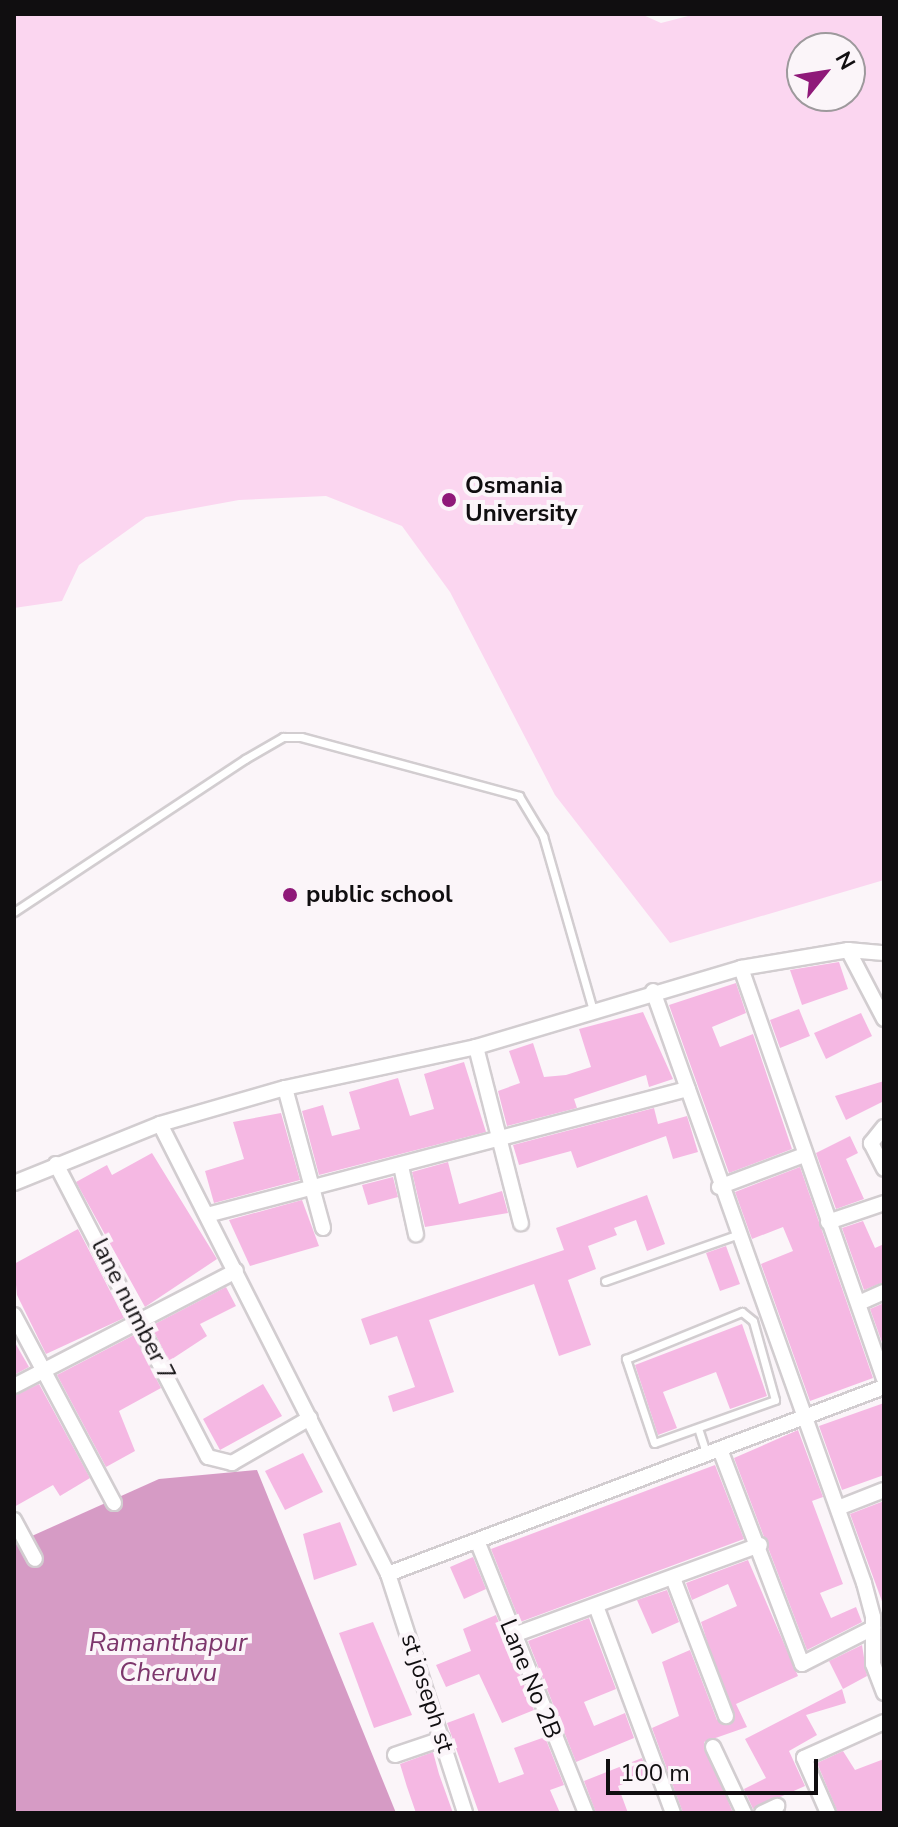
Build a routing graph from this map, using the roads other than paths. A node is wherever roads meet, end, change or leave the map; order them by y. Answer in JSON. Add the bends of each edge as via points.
{"nodes":[{"id":1,"x":14,"y":912,"type":"edge"},
{"id":2,"x":848,"y":950,"type":"junction"},
{"id":3,"x":884,"y":953,"type":"edge"},
{"id":4,"x":741,"y":968,"type":"junction"},
{"id":5,"x":653,"y":991,"type":"junction"},
{"id":6,"x":592,"y":1007,"type":"junction"},
{"id":7,"x":884,"y":1019,"type":"edge"},
{"id":8,"x":476,"y":1047,"type":"junction"},
{"id":9,"x":285,"y":1088,"type":"junction"},
{"id":10,"x":688,"y":1089,"type":"junction"},
{"id":11,"x":160,"y":1124,"type":"junction"},
{"id":12,"x":884,"y":1127,"type":"edge"},
{"id":13,"x":498,"y":1140,"type":"junction"},
{"id":14,"x":804,"y":1155,"type":"junction"},
{"id":15,"x":56,"y":1164,"type":"junction"},
{"id":16,"x":401,"y":1166,"type":"junction"},
{"id":17,"x":884,"y":1169,"type":"edge"},
{"id":18,"x":14,"y":1183,"type":"edge"},
{"id":19,"x":719,"y":1187,"type":"junction"},
{"id":20,"x":313,"y":1188,"type":"junction"},
{"id":21,"x":884,"y":1203,"type":"edge"},
{"id":22,"x":207,"y":1215,"type":"junction"},
{"id":23,"x":828,"y":1222,"type":"junction"},
{"id":24,"x":521,"y":1223,"type":"dead end"},
{"id":25,"x":323,"y":1228,"type":"dead end"},
{"id":26,"x":416,"y":1234,"type":"dead end"},
{"id":27,"x":736,"y":1235,"type":"junction"},
{"id":28,"x":236,"y":1271,"type":"junction"},
{"id":29,"x":605,"y":1281,"type":"dead end"},
{"id":30,"x":884,"y":1292,"type":"edge"},
{"id":31,"x":859,"y":1303,"type":"junction"},
{"id":32,"x":14,"y":1315,"type":"edge"},
{"id":33,"x":140,"y":1321,"type":"junction"},
{"id":34,"x":43,"y":1370,"type":"junction"},
{"id":35,"x":884,"y":1378,"type":"edge"},
{"id":36,"x":14,"y":1386,"type":"edge"},
{"id":37,"x":884,"y":1387,"type":"edge"},
{"id":38,"x":310,"y":1418,"type":"junction"},
{"id":39,"x":802,"y":1419,"type":"junction"},
{"id":40,"x":699,"y":1431,"type":"junction"},
{"id":41,"x":714,"y":1455,"type":"junction"},
{"id":42,"x":884,"y":1490,"type":"edge"},
{"id":43,"x":114,"y":1503,"type":"dead end"},
{"id":44,"x":838,"y":1508,"type":"junction"},
{"id":45,"x":14,"y":1520,"type":"edge"},
{"id":46,"x":478,"y":1543,"type":"junction"},
{"id":47,"x":760,"y":1545,"type":"junction"},
{"id":48,"x":35,"y":1559,"type":"dead end"},
{"id":49,"x":388,"y":1574,"type":"junction"},
{"id":50,"x":673,"y":1578,"type":"junction"},
{"id":51,"x":596,"y":1606,"type":"junction"},
{"id":52,"x":873,"y":1628,"type":"junction"},
{"id":53,"x":511,"y":1636,"type":"junction"},
{"id":54,"x":884,"y":1693,"type":"edge"},
{"id":55,"x":726,"y":1716,"type":"dead end"},
{"id":56,"x":884,"y":1722,"type":"edge"},
{"id":57,"x":442,"y":1739,"type":"junction"},
{"id":58,"x":713,"y":1747,"type":"dead end"},
{"id":59,"x":395,"y":1755,"type":"dead end"},
{"id":60,"x":777,"y":1806,"type":"dead end"},
{"id":61,"x":465,"y":1813,"type":"edge"},
{"id":62,"x":586,"y":1813,"type":"edge"},
{"id":63,"x":673,"y":1813,"type":"edge"},
{"id":64,"x":744,"y":1813,"type":"edge"},
{"id":65,"x":762,"y":1813,"type":"edge"},
{"id":66,"x":828,"y":1813,"type":"edge"}],
"edges":[{"from":1,"to":6,"type":"lane","via":[[245,759],[283,737],[301,737],[519,796],[550,856]]},
{"from":2,"to":3,"type":"street"},
{"from":2,"to":4,"type":"street"},
{"from":2,"to":7,"type":"street"},
{"from":4,"to":5,"type":"street"},
{"from":4,"to":14,"type":"street"},
{"from":5,"to":6,"type":"street"},
{"from":5,"to":10,"type":"street"},
{"from":6,"to":8,"type":"street"},
{"from":8,"to":9,"type":"street"},
{"from":8,"to":13,"type":"street"},
{"from":9,"to":11,"type":"street"},
{"from":9,"to":20,"type":"street"},
{"from":10,"to":13,"type":"street"},
{"from":10,"to":19,"type":"street"},
{"from":11,"to":15,"type":"street"},
{"from":11,"to":22,"type":"street","name":"st joseph st"},
{"from":12,"to":17,"type":"street","via":[[871,1143]]},
{"from":13,"to":16,"type":"street"},
{"from":13,"to":24,"type":"street"},
{"from":14,"to":19,"type":"street"},
{"from":14,"to":23,"type":"street"},
{"from":15,"to":18,"type":"street"},
{"from":15,"to":33,"type":"street","name":"lane number 7"},
{"from":16,"to":20,"type":"street"},
{"from":16,"to":26,"type":"street"},
{"from":19,"to":27,"type":"street"},
{"from":20,"to":22,"type":"street"},
{"from":20,"to":25,"type":"street"},
{"from":21,"to":23,"type":"street"},
{"from":22,"to":28,"type":"street","name":"st joseph st"},
{"from":23,"to":31,"type":"street"},
{"from":27,"to":29,"type":"lane"},
{"from":27,"to":39,"type":"street"},
{"from":28,"to":33,"type":"street"},
{"from":28,"to":38,"type":"street","name":"st joseph st"},
{"from":30,"to":31,"type":"street"},
{"from":31,"to":35,"type":"street"},
{"from":32,"to":34,"type":"street"},
{"from":33,"to":34,"type":"street"},
{"from":33,"to":38,"type":"street","name":"lane number 7","via":[[208,1457],[232,1463]]},
{"from":34,"to":36,"type":"street"},
{"from":34,"to":43,"type":"street"},
{"from":37,"to":39,"type":"street"},
{"from":38,"to":49,"type":"street","name":"st joseph st"},
{"from":39,"to":41,"type":"street"},
{"from":39,"to":44,"type":"street"},
{"from":40,"to":40,"type":"lane","via":[[775,1400],[749,1315],[626,1359],[654,1443]]},
{"from":40,"to":41,"type":"lane"},
{"from":41,"to":46,"type":"street"},
{"from":41,"to":47,"type":"street"},
{"from":42,"to":44,"type":"street"},
{"from":44,"to":52,"type":"street"},
{"from":45,"to":48,"type":"street"},
{"from":46,"to":49,"type":"street"},
{"from":46,"to":53,"type":"street","name":"Lane No 2B"},
{"from":47,"to":50,"type":"street"},
{"from":47,"to":52,"type":"street","via":[[802,1664]]},
{"from":49,"to":57,"type":"street","name":"st joseph st"},
{"from":50,"to":51,"type":"street"},
{"from":50,"to":55,"type":"street"},
{"from":51,"to":53,"type":"street"},
{"from":51,"to":63,"type":"street"},
{"from":52,"to":54,"type":"street","via":[[873,1664]]},
{"from":53,"to":62,"type":"street","name":"Lane No 2B"},
{"from":56,"to":66,"type":"street","via":[[804,1758]]},
{"from":57,"to":59,"type":"street"},
{"from":57,"to":61,"type":"street","name":"st joseph st"},
{"from":58,"to":64,"type":"street"},
{"from":60,"to":65,"type":"street"}]}
